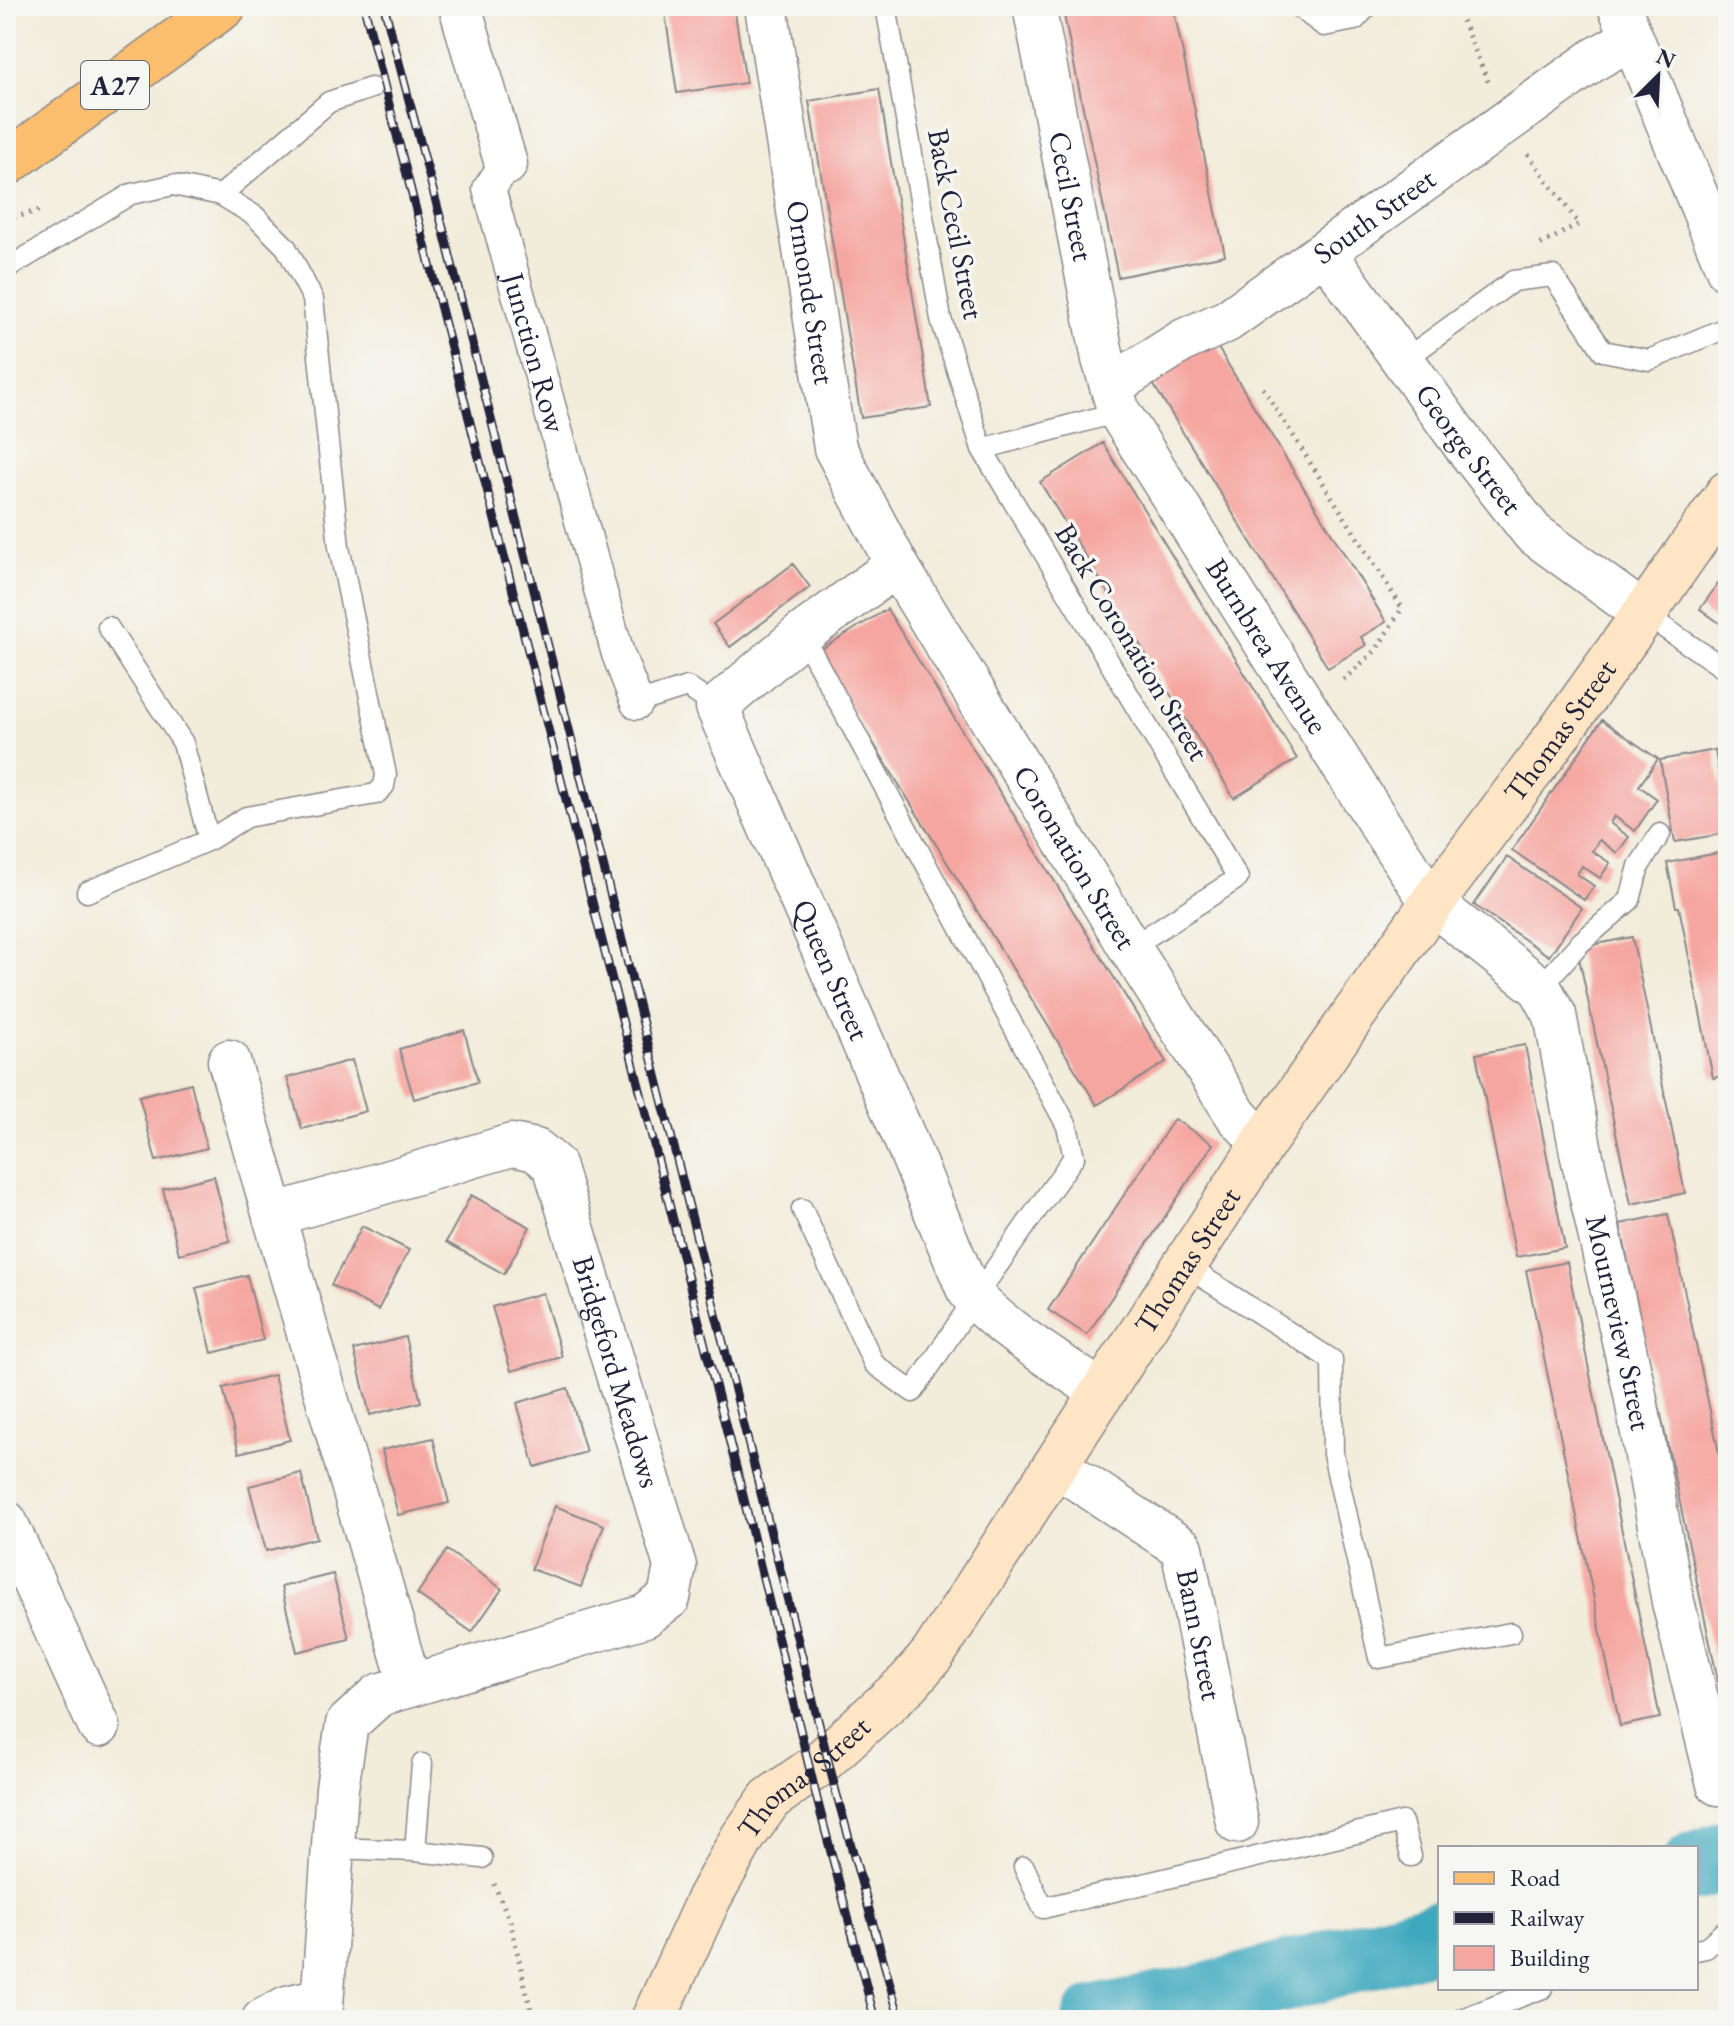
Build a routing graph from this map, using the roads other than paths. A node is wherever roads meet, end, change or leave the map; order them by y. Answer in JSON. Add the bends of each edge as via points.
{"nodes":[{"id":1,"x":224,"y":6,"type":"edge"},
{"id":2,"x":460,"y":6,"type":"edge"},
{"id":3,"x":766,"y":6,"type":"edge"},
{"id":4,"x":886,"y":6,"type":"edge"},
{"id":5,"x":1034,"y":6,"type":"edge"},
{"id":6,"x":1297,"y":6,"type":"edge"},
{"id":7,"x":1368,"y":6,"type":"edge"},
{"id":8,"x":1625,"y":22,"type":"edge"},
{"id":9,"x":371,"y":88,"type":"dead end"},
{"id":10,"x":6,"y":164,"type":"edge"},
{"id":11,"x":506,"y":164,"type":"joint"},
{"id":12,"x":221,"y":195,"type":"junction"},
{"id":13,"x":1325,"y":252,"type":"junction"},
{"id":14,"x":6,"y":269,"type":"edge"},
{"id":15,"x":1728,"y":271,"type":"edge"},
{"id":16,"x":1728,"y":327,"type":"edge"},
{"id":17,"x":1404,"y":360,"type":"junction"},
{"id":18,"x":1115,"y":399,"type":"junction"},
{"id":19,"x":982,"y":449,"type":"junction"},
{"id":20,"x":1728,"y":493,"type":"edge"},
{"id":21,"x":897,"y":565,"type":"junction"},
{"id":22,"x":1644,"y":614,"type":"junction"},
{"id":23,"x":108,"y":627,"type":"dead end"},
{"id":24,"x":802,"y":634,"type":"junction"},
{"id":25,"x":1728,"y":671,"type":"edge"},
{"id":26,"x":637,"y":703,"type":"joint"},
{"id":27,"x":717,"y":707,"type":"junction"},
{"id":28,"x":1660,"y":834,"type":"dead end"},
{"id":29,"x":209,"y":840,"type":"junction"},
{"id":30,"x":87,"y":892,"type":"dead end"},
{"id":31,"x":1432,"y":903,"type":"junction"},
{"id":32,"x":1130,"y":948,"type":"junction"},
{"id":33,"x":1540,"y":988,"type":"junction"},
{"id":34,"x":229,"y":1061,"type":"dead end"},
{"id":35,"x":1265,"y":1141,"type":"junction"},
{"id":36,"x":802,"y":1209,"type":"dead end"},
{"id":37,"x":274,"y":1215,"type":"junction"},
{"id":38,"x":1184,"y":1265,"type":"junction"},
{"id":39,"x":974,"y":1299,"type":"junction"},
{"id":40,"x":1101,"y":1392,"type":"junction"},
{"id":41,"x":1055,"y":1465,"type":"junction"},
{"id":42,"x":7,"y":1526,"type":"edge"},
{"id":43,"x":1511,"y":1633,"type":"dead end"},
{"id":44,"x":410,"y":1684,"type":"junction"},
{"id":45,"x":99,"y":1726,"type":"dead end"},
{"id":46,"x":422,"y":1764,"type":"dead end"},
{"id":47,"x":1725,"y":1790,"type":"edge"},
{"id":48,"x":1242,"y":1840,"type":"junction"},
{"id":49,"x":333,"y":1848,"type":"junction"},
{"id":50,"x":415,"y":1851,"type":"junction"},
{"id":51,"x":1411,"y":1856,"type":"dead end"},
{"id":52,"x":482,"y":1858,"type":"road end"},
{"id":53,"x":1024,"y":1867,"type":"dead end"},
{"id":54,"x":1728,"y":1928,"type":"edge"},
{"id":55,"x":1698,"y":1950,"type":"edge"},
{"id":56,"x":1538,"y":1990,"type":"edge"},
{"id":57,"x":322,"y":2010,"type":"edge"},
{"id":58,"x":263,"y":2020,"type":"edge"},
{"id":59,"x":653,"y":2020,"type":"edge"},
{"id":60,"x":1459,"y":2020,"type":"edge"}],
"edges":[{"from":1,"to":10,"type":"main road","number":"A27"},
{"from":2,"to":11,"type":"street","name":"Junction Row"},
{"from":3,"to":21,"type":"street","name":"Ormonde Street","via":[[835,448]]},
{"from":4,"to":19,"type":"lane","name":"Back Cecil Street","via":[[941,319]]},
{"from":5,"to":18,"type":"street","name":"Cecil Street"},
{"from":6,"to":7,"type":"lane","via":[[1324,26],[1355,20]]},
{"from":8,"to":13,"type":"street","name":"South Street","via":[[1595,59]]},
{"from":8,"to":15,"type":"street"},
{"from":9,"to":12,"type":"lane","via":[[329,102]]},
{"from":11,"to":26,"type":"street","name":"Junction Row","via":[[489,189],[618,654]]},
{"from":12,"to":14,"type":"lane","via":[[173,185],[131,194]]},
{"from":12,"to":29,"type":"lane","via":[[255,216],[286,247],[313,299],[339,547],[386,775],[376,794],[246,817]]},
{"from":13,"to":17,"type":"street","name":"George Street"},
{"from":13,"to":18,"type":"street","name":"South Street","via":[[1227,321],[1184,340]]},
{"from":16,"to":17,"type":"lane","via":[[1649,360],[1603,351],[1553,276],[1513,281]]},
{"from":17,"to":22,"type":"street","name":"George Street","via":[[1533,533]]},
{"from":18,"to":19,"type":"lane"},
{"from":18,"to":31,"type":"street","name":"Burnbrea Avenue"},
{"from":19,"to":32,"type":"lane","name":"Back Coronation Street","via":[[1238,878]]},
{"from":20,"to":22,"type":"main road","name":"Thomas Street"},
{"from":21,"to":24,"type":"street"},
{"from":21,"to":32,"type":"street","name":"Coronation Street"},
{"from":22,"to":25,"type":"lane"},
{"from":22,"to":31,"type":"main road","name":"Thomas Street"},
{"from":23,"to":29,"type":"lane","via":[[183,743]]},
{"from":24,"to":27,"type":"street"},
{"from":24,"to":39,"type":"lane","via":[[1067,1126],[1074,1157]]},
{"from":26,"to":27,"type":"lane","via":[[687,687]]},
{"from":27,"to":39,"type":"street","name":"Queen Street"},
{"from":28,"to":33,"type":"lane","via":[[1639,866],[1630,900],[1579,944]]},
{"from":29,"to":30,"type":"lane"},
{"from":31,"to":33,"type":"street","name":"Mourneview Street"},
{"from":31,"to":35,"type":"main road","name":"Thomas Street"},
{"from":32,"to":35,"type":"street","name":"Coronation Street","via":[[1237,1116]]},
{"from":33,"to":47,"type":"street","name":"Mourneview Street","via":[[1555,1015],[1673,1602]]},
{"from":34,"to":37,"type":"street"},
{"from":35,"to":38,"type":"main road","name":"Thomas Street"},
{"from":36,"to":39,"type":"lane","via":[[874,1364],[913,1392]]},
{"from":37,"to":44,"type":"street"},
{"from":37,"to":44,"type":"street","name":"Bridgeford Meadows","via":[[512,1145],[536,1150],[554,1165],[675,1566],[669,1598],[645,1616]]},
{"from":38,"to":40,"type":"main road","name":"Thomas Street"},
{"from":38,"to":43,"type":"lane","via":[[1332,1360],[1333,1454],[1379,1658]]},
{"from":39,"to":40,"type":"street","name":"Queen Street"},
{"from":40,"to":41,"type":"main road","name":"Thomas Street"},
{"from":41,"to":48,"type":"street","name":"Bann Street","via":[[1182,1548]]},
{"from":41,"to":59,"type":"main road","name":"Thomas Street","via":[[933,1654],[817,1766],[770,1799],[709,1898]]},
{"from":42,"to":45,"type":"street"},
{"from":44,"to":49,"type":"street","name":"Bridgeford Meadows","via":[[379,1695],[347,1724]]},
{"from":46,"to":50,"type":"lane"},
{"from":48,"to":51,"type":"lane","via":[[1402,1822]]},
{"from":48,"to":53,"type":"lane","via":[[1043,1908]]},
{"from":49,"to":50,"type":"lane"},
{"from":49,"to":57,"type":"street","name":"Bridgeford Meadows"},
{"from":50,"to":52,"type":"lane"},
{"from":54,"to":55,"type":"lane"},
{"from":56,"to":60,"type":"lane"},
{"from":57,"to":58,"type":"street","name":"Bridgeford Meadows","via":[[287,2007]]}]}
